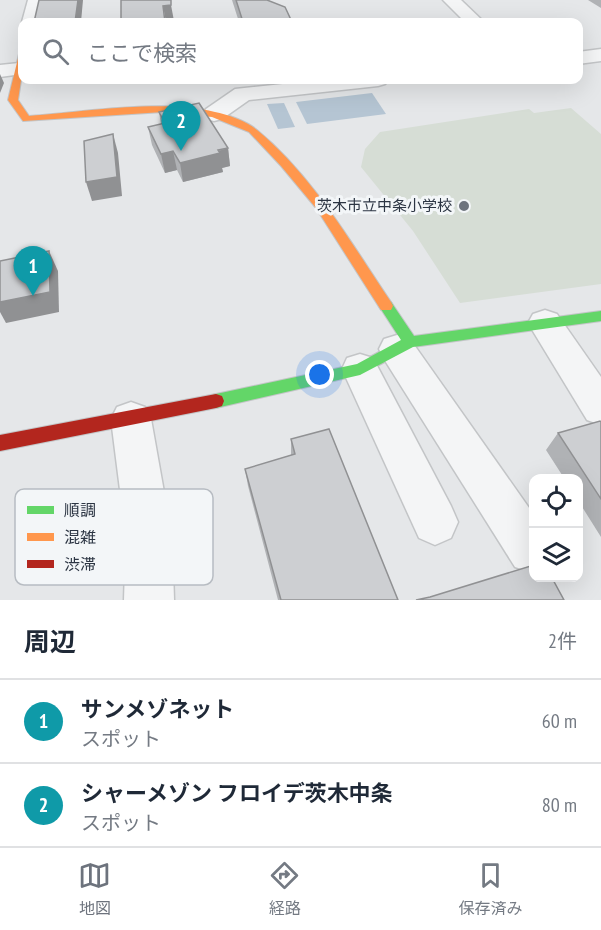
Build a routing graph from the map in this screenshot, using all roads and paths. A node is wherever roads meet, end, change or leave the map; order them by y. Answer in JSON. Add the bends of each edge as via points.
{"nodes":[{"id":1,"x":36,"y":0,"type":"edge"},
{"id":2,"x":450,"y":0,"type":"edge"},
{"id":3,"x":32,"y":18,"type":"edge"},
{"id":4,"x":471,"y":18,"type":"edge"},
{"id":5,"x":601,"y":55,"type":"edge"},
{"id":6,"x":583,"y":57,"type":"edge"},
{"id":7,"x":14,"y":65,"type":"edge"},
{"id":8,"x":339,"y":84,"type":"edge"},
{"id":9,"x":214,"y":114,"type":"junction"},
{"id":10,"x":601,"y":316,"type":"edge"},
{"id":11,"x":545,"y":323,"type":"junction"},
{"id":12,"x":403,"y":346,"type":"junction"},
{"id":13,"x":360,"y":369,"type":"junction"},
{"id":14,"x":601,"y":408,"type":"edge"},
{"id":15,"x":131,"y":419,"type":"junction"},
{"id":16,"x":0,"y":443,"type":"edge"},
{"id":17,"x":142,"y":489,"type":"edge"},
{"id":18,"x":435,"y":522,"type":"dead end"},
{"id":19,"x":529,"y":548,"type":"edge"}],
"edges":[{"from":1,"to":3,"type":"street"},
{"from":2,"to":4,"type":"street"},
{"from":5,"to":6,"type":"street"},
{"from":7,"to":9,"type":"street","via":[[14,100],[26,119],[163,109]]},
{"from":8,"to":9,"type":"street","via":[[243,94]]},
{"from":9,"to":12,"type":"street","via":[[252,130],[320,206]]},
{"from":10,"to":11,"type":"street"},
{"from":11,"to":12,"type":"street"},
{"from":11,"to":14,"type":"street"},
{"from":12,"to":13,"type":"street"},
{"from":12,"to":19,"type":"street"},
{"from":13,"to":15,"type":"street"},
{"from":13,"to":18,"type":"street"},
{"from":15,"to":16,"type":"street"},
{"from":15,"to":17,"type":"street"}]}
